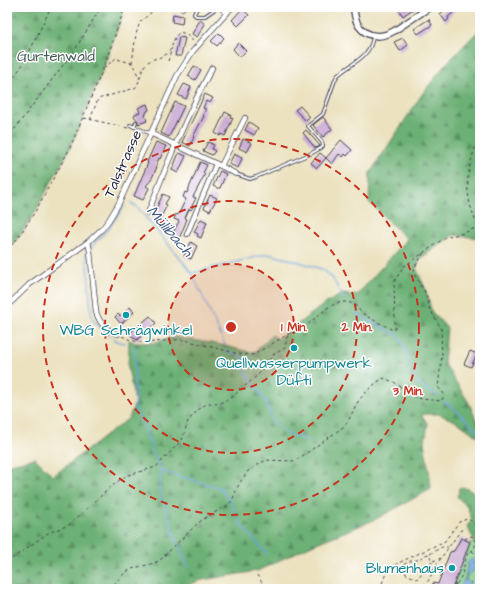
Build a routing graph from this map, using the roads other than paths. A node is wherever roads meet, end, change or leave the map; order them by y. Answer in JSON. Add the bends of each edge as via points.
{"nodes":[{"id":1,"x":219,"y":7,"type":"edge"},
{"id":2,"x":232,"y":7,"type":"edge"},
{"id":3,"x":354,"y":7,"type":"edge"},
{"id":4,"x":430,"y":7,"type":"edge"},
{"id":5,"x":197,"y":8,"type":"dead end"},
{"id":6,"x":227,"y":13,"type":"junction"},
{"id":7,"x":373,"y":36,"type":"junction"},
{"id":8,"x":212,"y":68,"type":"dead end"},
{"id":9,"x":245,"y":118,"type":"dead end"},
{"id":10,"x":136,"y":122,"type":"dead end"},
{"id":11,"x":130,"y":125,"type":"road end"},
{"id":12,"x":134,"y":126,"type":"junction"},
{"id":13,"x":150,"y":133,"type":"junction"},
{"id":14,"x":175,"y":145,"type":"junction"},
{"id":15,"x":216,"y":164,"type":"junction"},
{"id":16,"x":221,"y":166,"type":"junction"},
{"id":17,"x":236,"y":174,"type":"joint"},
{"id":18,"x":148,"y":213,"type":"dead end"},
{"id":19,"x":187,"y":234,"type":"dead end"},
{"id":20,"x":89,"y":246,"type":"junction"},
{"id":21,"x":7,"y":306,"type":"edge"},
{"id":22,"x":118,"y":334,"type":"road end"},
{"id":23,"x":480,"y":378,"type":"edge"},
{"id":24,"x":480,"y":392,"type":"edge"}],
"edges":[{"from":1,"to":5,"type":"lane","via":[[205,16],[194,14]]},
{"from":1,"to":6,"type":"street"},
{"from":2,"to":6,"type":"street","name":"Talstrasse"},
{"from":3,"to":7,"type":"street","via":[[355,18],[360,27]]},
{"from":4,"to":7,"type":"street","via":[[388,34]]},
{"from":6,"to":13,"type":"street","name":"Talstrasse","via":[[197,45],[177,76]]},
{"from":7,"to":17,"type":"lane","via":[[370,48],[364,56],[335,80],[323,114],[308,126],[322,142],[321,148],[250,179]]},
{"from":8,"to":14,"type":"street"},
{"from":9,"to":16,"type":"street"},
{"from":10,"to":12,"type":"lane"},
{"from":11,"to":12,"type":"lane"},
{"from":12,"to":13,"type":"lane"},
{"from":13,"to":14,"type":"street"},
{"from":13,"to":20,"type":"street","name":"Talstrasse","via":[[114,212]]},
{"from":14,"to":15,"type":"street"},
{"from":14,"to":18,"type":"street"},
{"from":15,"to":16,"type":"street"},
{"from":15,"to":19,"type":"street"},
{"from":16,"to":17,"type":"street"},
{"from":20,"to":21,"type":"street","name":"Talstrasse","via":[[30,284]]},
{"from":20,"to":22,"type":"street","via":[[96,312],[106,328]]},
{"from":23,"to":24,"type":"lane"}]}
